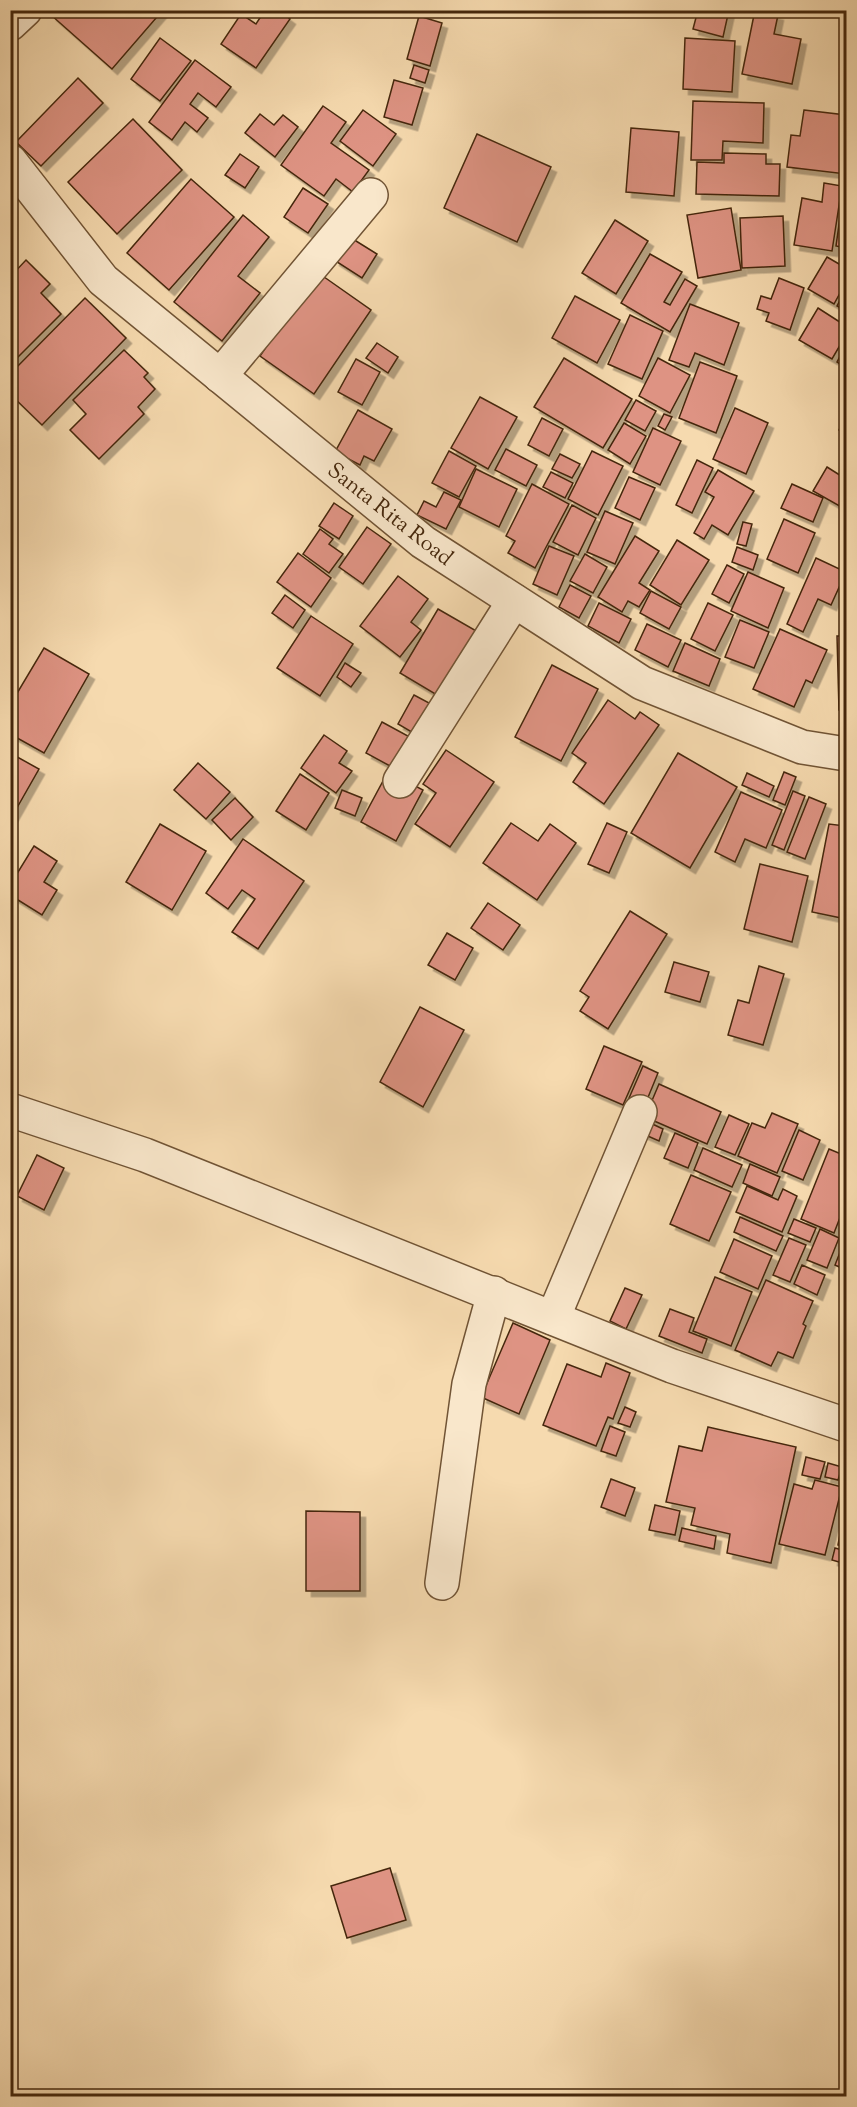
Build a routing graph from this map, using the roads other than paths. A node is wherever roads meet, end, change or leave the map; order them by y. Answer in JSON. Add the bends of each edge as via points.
{"nodes":[{"id":1,"x":25,"y":10,"type":"edge"},
{"id":2,"x":10,"y":24,"type":"edge"},
{"id":3,"x":10,"y":161,"type":"edge"},
{"id":4,"x":370,"y":195,"type":"dead end"},
{"id":5,"x":220,"y":376,"type":"junction"},
{"id":6,"x":514,"y":601,"type":"junction"},
{"id":7,"x":846,"y":754,"type":"edge"},
{"id":8,"x":400,"y":782,"type":"dead end"},
{"id":9,"x":10,"y":1110,"type":"edge"},
{"id":10,"x":640,"y":1112,"type":"dead end"},
{"id":11,"x":494,"y":1293,"type":"junction"},
{"id":12,"x":553,"y":1318,"type":"junction"},
{"id":13,"x":846,"y":1425,"type":"edge"},
{"id":14,"x":442,"y":1583,"type":"dead end"}],
"edges":[{"from":1,"to":2,"type":"street"},
{"from":3,"to":5,"type":"street","name":"Santa Rita Road","via":[[103,280]]},
{"from":4,"to":5,"type":"street"},
{"from":5,"to":6,"type":"street","name":"Santa Rita Road","via":[[423,542]]},
{"from":6,"to":7,"type":"street","name":"Santa Rita Road","via":[[642,683],[802,747]]},
{"from":6,"to":8,"type":"street"},
{"from":9,"to":11,"type":"street","via":[[146,1155]]},
{"from":10,"to":12,"type":"street"},
{"from":11,"to":12,"type":"street"},
{"from":11,"to":14,"type":"street","via":[[469,1384]]},
{"from":12,"to":13,"type":"street","via":[[672,1366]]}]}
